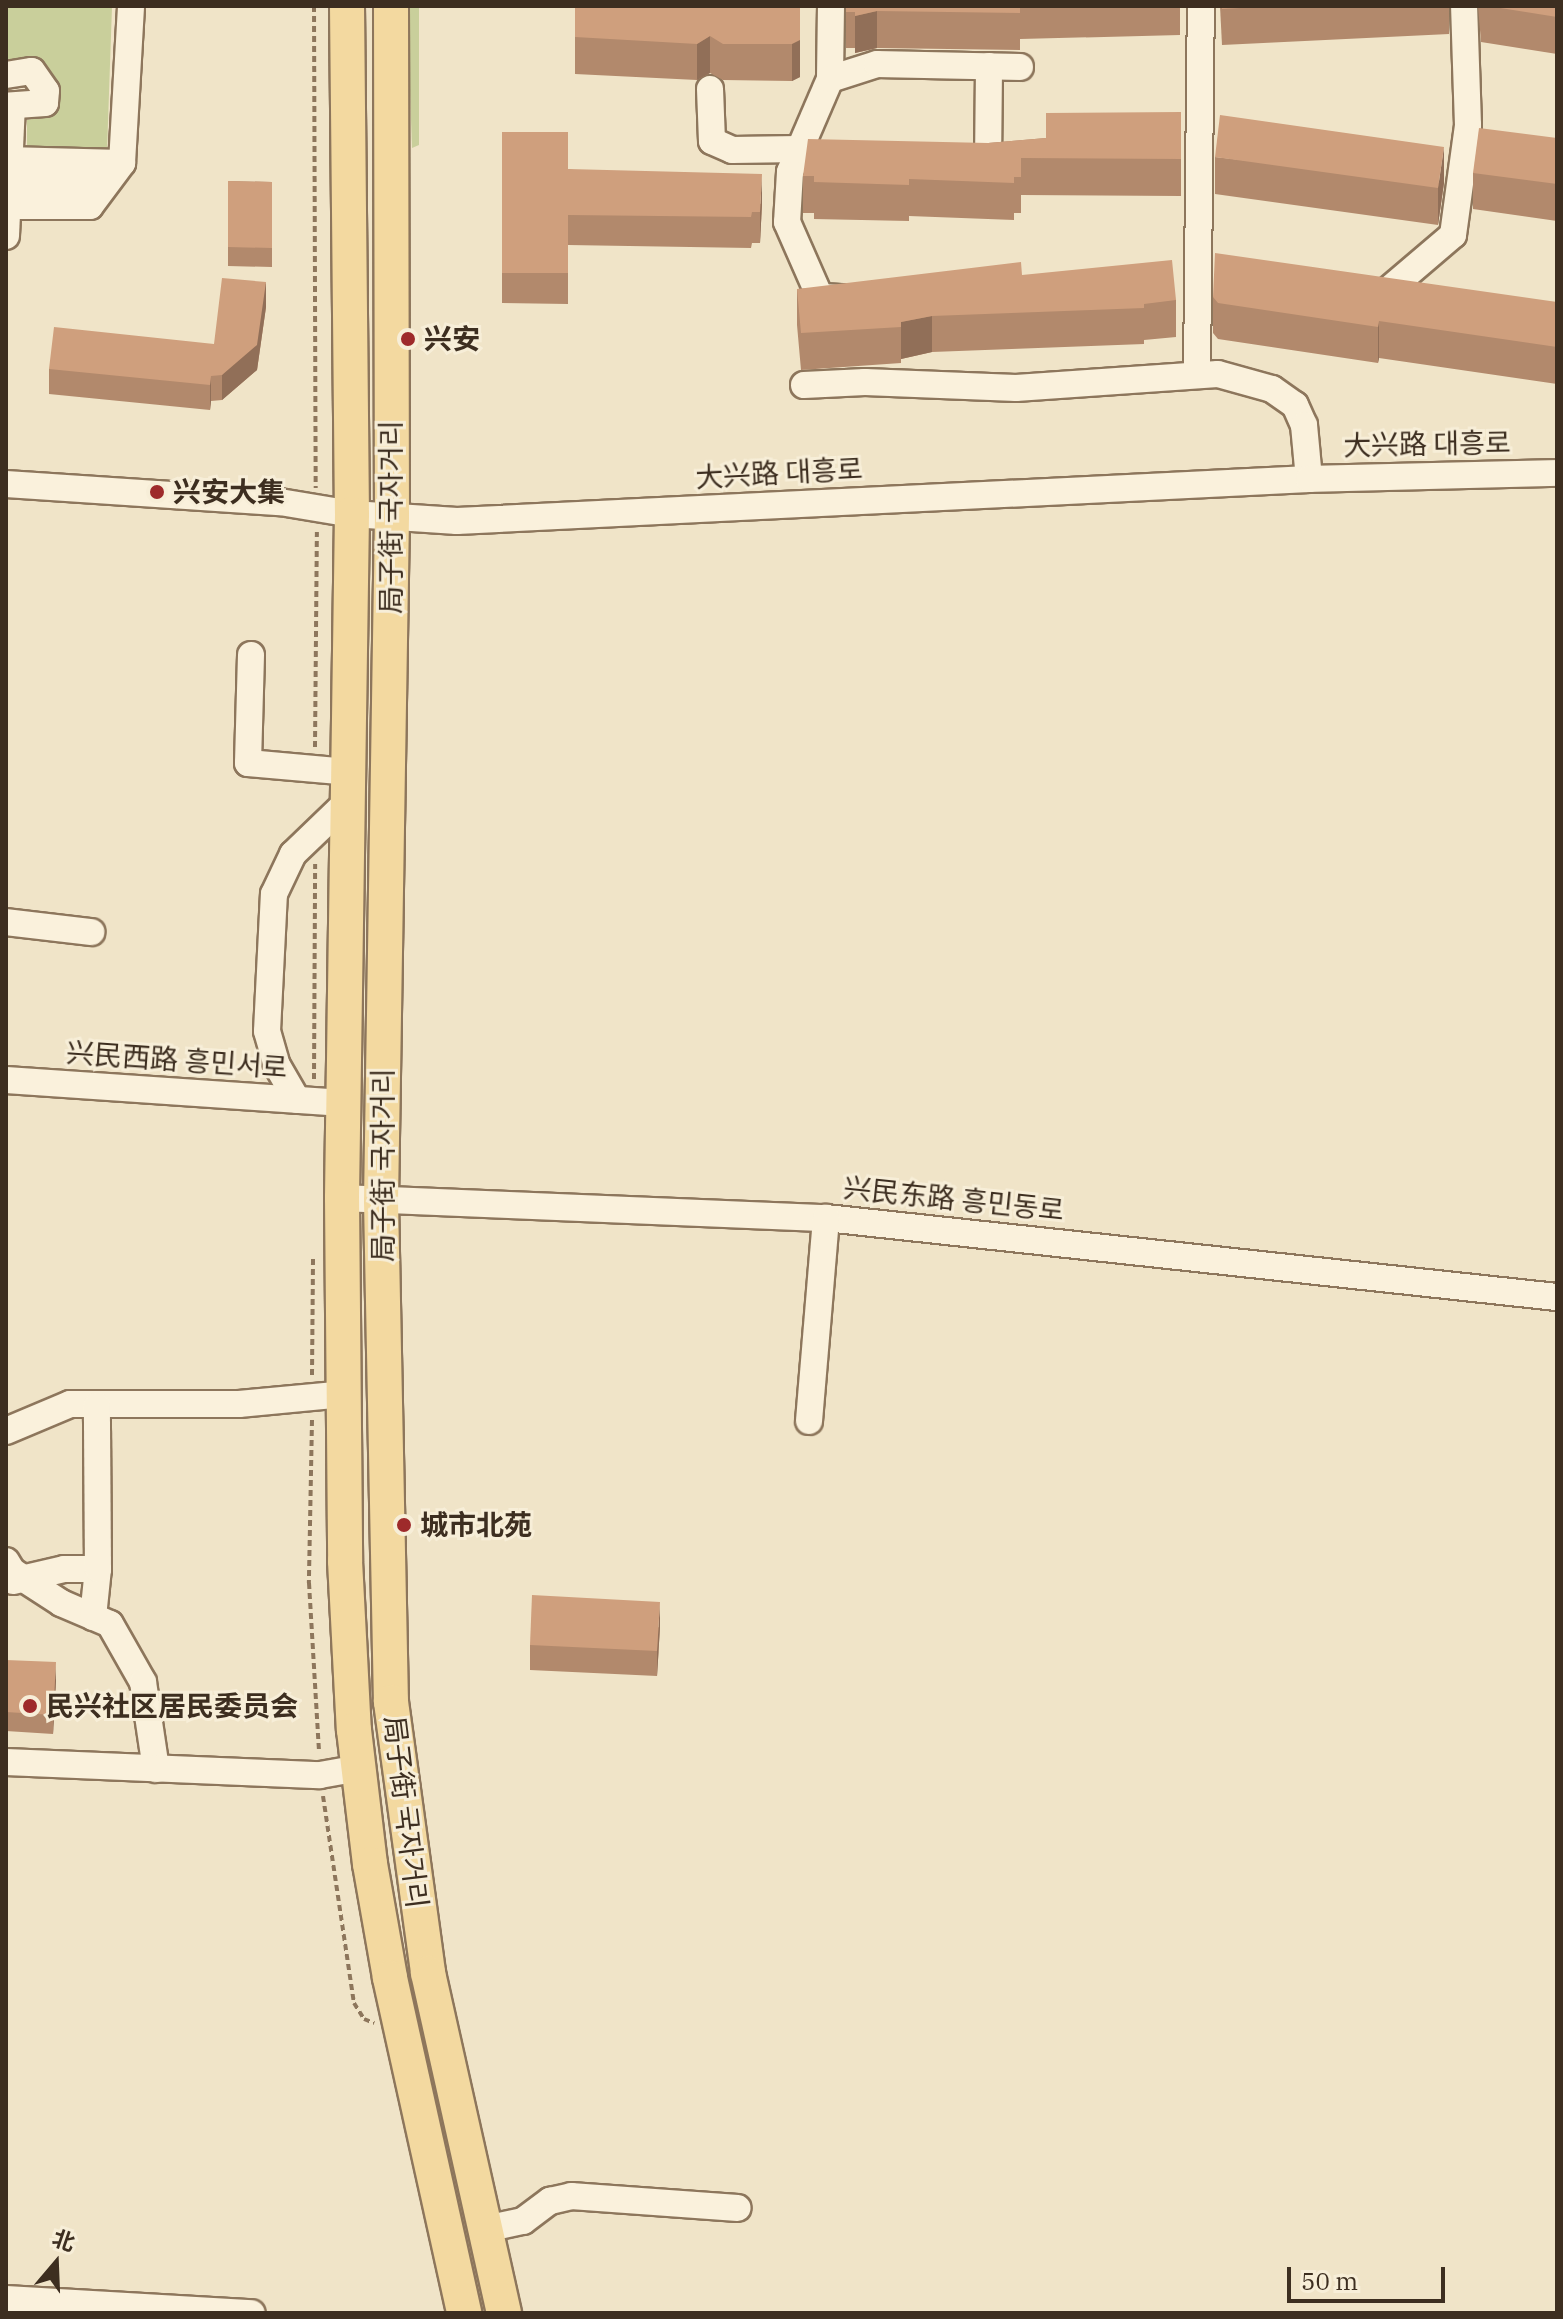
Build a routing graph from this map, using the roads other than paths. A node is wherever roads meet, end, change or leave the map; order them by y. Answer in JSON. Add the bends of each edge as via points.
{"nodes":[{"id":1,"x":131,"y":6,"type":"edge"},
{"id":2,"x":347,"y":6,"type":"edge"},
{"id":3,"x":391,"y":6,"type":"edge"},
{"id":4,"x":831,"y":6,"type":"edge"},
{"id":5,"x":1201,"y":6,"type":"edge"},
{"id":6,"x":1464,"y":6,"type":"edge"},
{"id":7,"x":989,"y":66,"type":"junction"},
{"id":8,"x":1020,"y":67,"type":"dead end"},
{"id":9,"x":6,"y":75,"type":"edge"},
{"id":10,"x":830,"y":79,"type":"junction"},
{"id":11,"x":710,"y":89,"type":"dead end"},
{"id":12,"x":9,"y":106,"type":"edge"},
{"id":13,"x":1466,"y":142,"type":"junction"},
{"id":14,"x":1497,"y":146,"type":"edge"},
{"id":15,"x":806,"y":154,"type":"junction"},
{"id":16,"x":122,"y":163,"type":"junction"},
{"id":17,"x":942,"y":163,"type":"edge"},
{"id":18,"x":9,"y":178,"type":"edge"},
{"id":19,"x":6,"y":236,"type":"edge"},
{"id":20,"x":1200,"y":272,"type":"junction"},
{"id":21,"x":1231,"y":275,"type":"edge"},
{"id":22,"x":1355,"y":289,"type":"edge"},
{"id":23,"x":1386,"y":292,"type":"junction"},
{"id":24,"x":869,"y":297,"type":"edge"},
{"id":25,"x":1417,"y":297,"type":"edge"},
{"id":26,"x":1197,"y":373,"type":"junction"},
{"id":27,"x":804,"y":385,"type":"dead end"},
{"id":28,"x":1557,"y":473,"type":"edge"},
{"id":29,"x":1309,"y":479,"type":"junction"},
{"id":30,"x":6,"y":484,"type":"edge"},
{"id":31,"x":352,"y":514,"type":"junction"},
{"id":32,"x":392,"y":516,"type":"junction"},
{"id":33,"x":251,"y":655,"type":"dead end"},
{"id":34,"x":348,"y":786,"type":"junction"},
{"id":35,"x":6,"y":922,"type":"edge"},
{"id":36,"x":91,"y":932,"type":"dead end"},
{"id":37,"x":6,"y":1080,"type":"edge"},
{"id":38,"x":297,"y":1100,"type":"junction"},
{"id":39,"x":343,"y":1103,"type":"junction"},
{"id":40,"x":342,"y":1198,"type":"junction"},
{"id":41,"x":381,"y":1201,"type":"junction"},
{"id":42,"x":826,"y":1218,"type":"junction"},
{"id":43,"x":1557,"y":1297,"type":"edge"},
{"id":44,"x":344,"y":1394,"type":"junction"},
{"id":45,"x":97,"y":1406,"type":"junction"},
{"id":46,"x":809,"y":1421,"type":"dead end"},
{"id":47,"x":6,"y":1431,"type":"edge"},
{"id":48,"x":98,"y":1569,"type":"junction"},
{"id":49,"x":11,"y":1574,"type":"edge"},
{"id":50,"x":93,"y":1617,"type":"junction"},
{"id":51,"x":6,"y":1762,"type":"edge"},
{"id":52,"x":359,"y":1768,"type":"junction"},
{"id":53,"x":156,"y":1769,"type":"junction"},
{"id":54,"x":738,"y":2208,"type":"dead end"},
{"id":55,"x":485,"y":2229,"type":"junction"},
{"id":56,"x":6,"y":2299,"type":"edge"},
{"id":57,"x":458,"y":2312,"type":"edge"},
{"id":58,"x":252,"y":2313,"type":"edge"},
{"id":59,"x":504,"y":2313,"type":"edge"}],
"edges":[{"from":1,"to":16,"type":"street"},
{"from":2,"to":31,"type":"main road","name":"局子街 국자거리"},
{"from":3,"to":32,"type":"main road","name":"局子街 국자거리"},
{"from":4,"to":10,"type":"street"},
{"from":5,"to":20,"type":"street"},
{"from":6,"to":13,"type":"street"},
{"from":7,"to":8,"type":"street"},
{"from":7,"to":10,"type":"street","via":[[877,64]]},
{"from":7,"to":17,"type":"street","via":[[988,164]]},
{"from":9,"to":12,"type":"street","via":[[32,71],[46,91],[45,103]]},
{"from":10,"to":15,"type":"street"},
{"from":11,"to":15,"type":"street","via":[[712,141],[732,150]]},
{"from":12,"to":18,"type":"street"},
{"from":13,"to":14,"type":"street"},
{"from":13,"to":23,"type":"street","via":[[1448,243]]},
{"from":15,"to":24,"type":"street","via":[[788,183],[787,222],[820,297]]},
{"from":16,"to":18,"type":"street"},
{"from":16,"to":18,"type":"street","via":[[90,206]]},
{"from":18,"to":19,"type":"street"},
{"from":20,"to":21,"type":"street"},
{"from":20,"to":26,"type":"street"},
{"from":22,"to":23,"type":"street"},
{"from":23,"to":25,"type":"street"},
{"from":26,"to":27,"type":"street","via":[[1016,388]]},
{"from":26,"to":29,"type":"street","via":[[1218,374],[1286,396],[1304,425]]},
{"from":28,"to":29,"type":"street","name":"大兴路 대흥로"},
{"from":29,"to":32,"type":"street","name":"大兴路 대흥로","via":[[457,521]]},
{"from":30,"to":31,"type":"street","name":"大兴路 대흥로","via":[[280,502]]},
{"from":31,"to":32,"type":"street","name":"大兴路 대흥로"},
{"from":31,"to":34,"type":"main road","name":"局子街 국자거리"},
{"from":32,"to":41,"type":"main road","name":"局子街 국자거리"},
{"from":33,"to":34,"type":"street","via":[[248,763]]},
{"from":34,"to":38,"type":"street","via":[[293,854],[274,894],[267,1031],[277,1066]]},
{"from":34,"to":39,"type":"main road","name":"局子街 국자거리"},
{"from":35,"to":36,"type":"street"},
{"from":37,"to":38,"type":"street","name":"兴民西路 흥민서로"},
{"from":38,"to":39,"type":"street","name":"兴民西路 흥민서로"},
{"from":39,"to":40,"type":"main road","name":"局子街 국자거리"},
{"from":40,"to":41,"type":"street","name":"兴民东路 흥민동로"},
{"from":40,"to":44,"type":"main road","name":"局子街 국자거리"},
{"from":41,"to":42,"type":"street","name":"兴民东路 흥민동로"},
{"from":41,"to":55,"type":"main road","name":"局子街 국자거리","via":[[391,1702],[428,1973]]},
{"from":42,"to":43,"type":"street","name":"兴民东路 흥민동로"},
{"from":42,"to":46,"type":"street"},
{"from":44,"to":45,"type":"street","via":[[239,1404]]},
{"from":44,"to":52,"type":"main road","name":"局子街 국자거리","via":[[345,1561]]},
{"from":45,"to":47,"type":"street","via":[[70,1404]]},
{"from":45,"to":48,"type":"street"},
{"from":48,"to":49,"type":"street"},
{"from":48,"to":50,"type":"street"},
{"from":49,"to":50,"type":"street"},
{"from":50,"to":53,"type":"street","via":[[110,1624],[143,1682]]},
{"from":51,"to":53,"type":"street"},
{"from":52,"to":53,"type":"street","via":[[320,1775]]},
{"from":52,"to":57,"type":"main road","name":"局子街 국자거리","via":[[390,1978]]},
{"from":54,"to":55,"type":"street","via":[[571,2196],[550,2201],[523,2221]]},
{"from":55,"to":59,"type":"main road","name":"局子街 국자거리"},
{"from":56,"to":58,"type":"street"}]}
